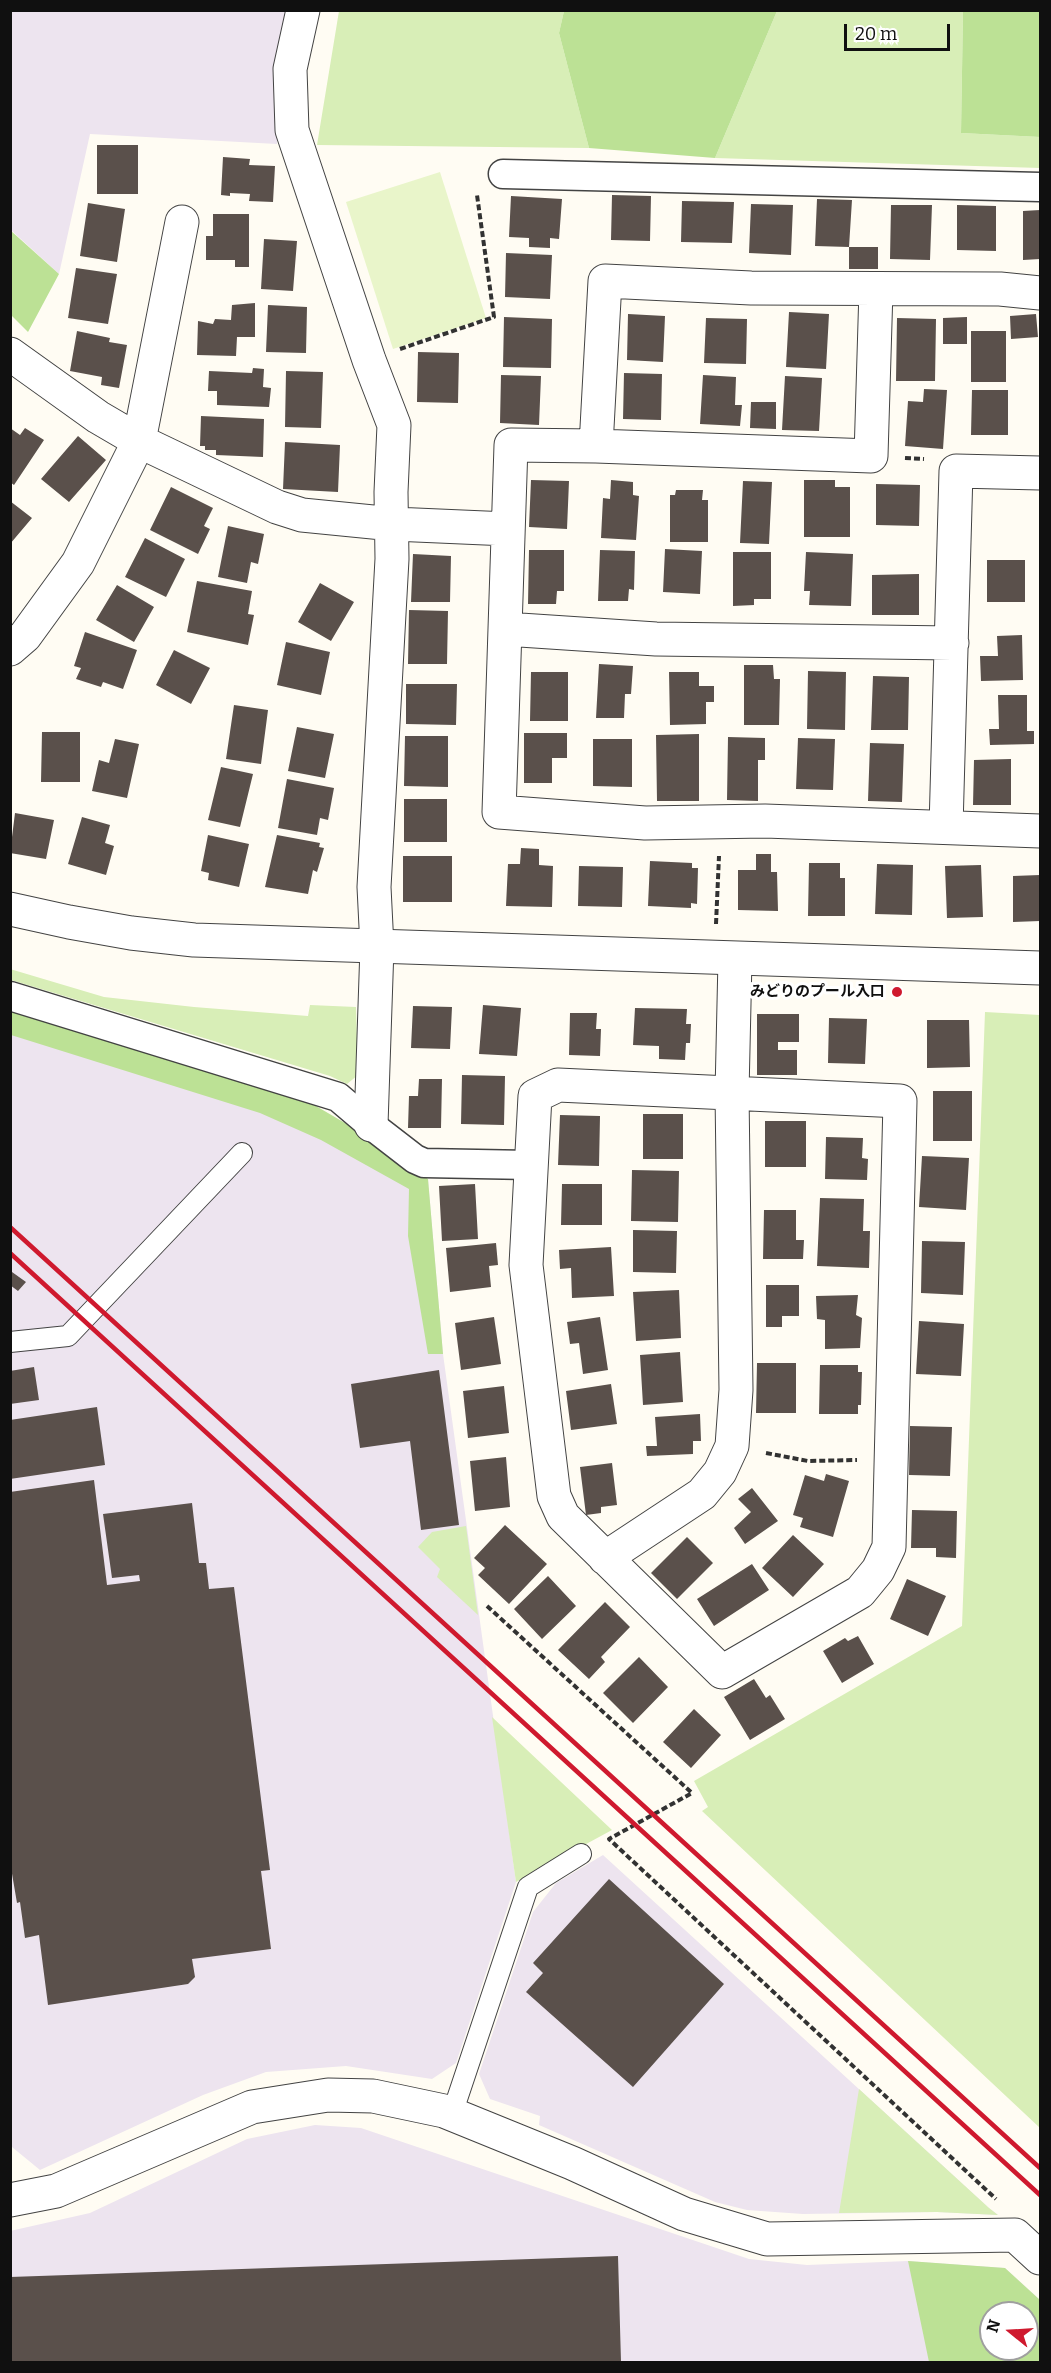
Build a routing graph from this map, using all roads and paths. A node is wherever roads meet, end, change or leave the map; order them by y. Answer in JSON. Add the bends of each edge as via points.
{"nodes":[{"id":1,"x":303,"y":10,"type":"edge"},
{"id":2,"x":502,"y":174,"type":"joint"},
{"id":3,"x":1041,"y":187,"type":"edge"},
{"id":4,"x":182,"y":222,"type":"dead end"},
{"id":5,"x":876,"y":289,"type":"junction"},
{"id":6,"x":1041,"y":293,"type":"edge"},
{"id":7,"x":10,"y":354,"type":"edge"},
{"id":8,"x":369,"y":360,"type":"junction"},
{"id":9,"x":139,"y":441,"type":"junction"},
{"id":10,"x":596,"y":446,"type":"junction"},
{"id":11,"x":871,"y":456,"type":"junction"},
{"id":12,"x":956,"y":471,"type":"junction"},
{"id":13,"x":1041,"y":473,"type":"edge"},
{"id":14,"x":393,"y":524,"type":"junction"},
{"id":15,"x":508,"y":529,"type":"junction"},
{"id":16,"x":505,"y":629,"type":"junction"},
{"id":17,"x":952,"y":643,"type":"junction"},
{"id":18,"x":10,"y":650,"type":"edge"},
{"id":19,"x":720,"y":822,"type":"junction"},
{"id":20,"x":946,"y":826,"type":"junction"},
{"id":21,"x":1041,"y":831,"type":"edge"},
{"id":22,"x":10,"y":909,"type":"edge"},
{"id":23,"x":716,"y":924,"type":"dead end"},
{"id":24,"x":377,"y":947,"type":"junction"},
{"id":25,"x":735,"y":959,"type":"junction"},
{"id":26,"x":1041,"y":968,"type":"edge"},
{"id":27,"x":10,"y":996,"type":"edge"},
{"id":28,"x":732,"y":1093,"type":"junction"},
{"id":29,"x":371,"y":1125,"type":"junction"},
{"id":30,"x":242,"y":1153,"type":"dead end"},
{"id":31,"x":530,"y":1165,"type":"junction"},
{"id":32,"x":10,"y":1342,"type":"edge"},
{"id":33,"x":732,"y":1446,"type":"junction"},
{"id":34,"x":891,"y":1459,"type":"junction"},
{"id":35,"x":605,"y":1558,"type":"junction"},
{"id":36,"x":487,"y":1606,"type":"dead end"},
{"id":37,"x":581,"y":1854,"type":"dead end"},
{"id":38,"x":452,"y":2114,"type":"junction"},
{"id":39,"x":10,"y":2200,"type":"edge"},
{"id":40,"x":1015,"y":2235,"type":"junction"},
{"id":41,"x":1041,"y":2258,"type":"edge"}],
"edges":[{"from":1,"to":8,"type":"street","via":[[290,69],[292,130]]},
{"from":2,"to":3,"type":"street"},
{"from":2,"to":8,"type":"path","via":[[487,176],[477,194],[494,317]]},
{"from":4,"to":9,"type":"street"},
{"from":5,"to":6,"type":"street","via":[[1000,289]]},
{"from":5,"to":10,"type":"street","via":[[605,281]]},
{"from":5,"to":11,"type":"street"},
{"from":7,"to":9,"type":"street","via":[[98,417]]},
{"from":8,"to":14,"type":"street","via":[[394,425]]},
{"from":9,"to":14,"type":"street","via":[[277,507],[302,515]]},
{"from":9,"to":18,"type":"street","via":[[78,563],[25,636]]},
{"from":10,"to":11,"type":"street"},
{"from":10,"to":15,"type":"street","via":[[511,445]]},
{"from":11,"to":12,"type":"path","via":[[944,460]]},
{"from":12,"to":13,"type":"street"},
{"from":12,"to":17,"type":"street"},
{"from":14,"to":15,"type":"street"},
{"from":14,"to":24,"type":"street","via":[[374,887]]},
{"from":15,"to":16,"type":"street"},
{"from":16,"to":17,"type":"street","via":[[656,639]]},
{"from":16,"to":19,"type":"street","via":[[499,812],[645,823]]},
{"from":17,"to":20,"type":"street"},
{"from":19,"to":20,"type":"street"},
{"from":19,"to":23,"type":"path"},
{"from":20,"to":21,"type":"street"},
{"from":22,"to":24,"type":"street","via":[[131,933],[194,940]]},
{"from":24,"to":25,"type":"street"},
{"from":24,"to":29,"type":"street"},
{"from":25,"to":26,"type":"street"},
{"from":25,"to":28,"type":"street"},
{"from":27,"to":29,"type":"street","via":[[338,1097]]},
{"from":28,"to":31,"type":"street","via":[[558,1085],[535,1096]]},
{"from":28,"to":33,"type":"street","via":[[736,1390]]},
{"from":28,"to":34,"type":"street","via":[[900,1101]]},
{"from":29,"to":31,"type":"street","via":[[424,1163]]},
{"from":30,"to":32,"type":"lane","via":[[68,1336]]},
{"from":31,"to":35,"type":"street","via":[[526,1265],[554,1496],[563,1516]]},
{"from":33,"to":34,"type":"path","via":[[808,1461]]},
{"from":33,"to":35,"type":"street","via":[[720,1472],[702,1494]]},
{"from":34,"to":35,"type":"street","via":[[889,1547],[878,1570],[860,1592],[722,1672]]},
{"from":36,"to":40,"type":"path","via":[[692,1792],[609,1839],[1011,2213]]},
{"from":37,"to":38,"type":"lane","via":[[528,1887]]},
{"from":38,"to":39,"type":"street","via":[[373,2096],[328,2095],[285,2100],[252,2108],[56,2191]]},
{"from":38,"to":40,"type":"street","via":[[684,2214],[767,2239]]},
{"from":40,"to":41,"type":"street"}]}
